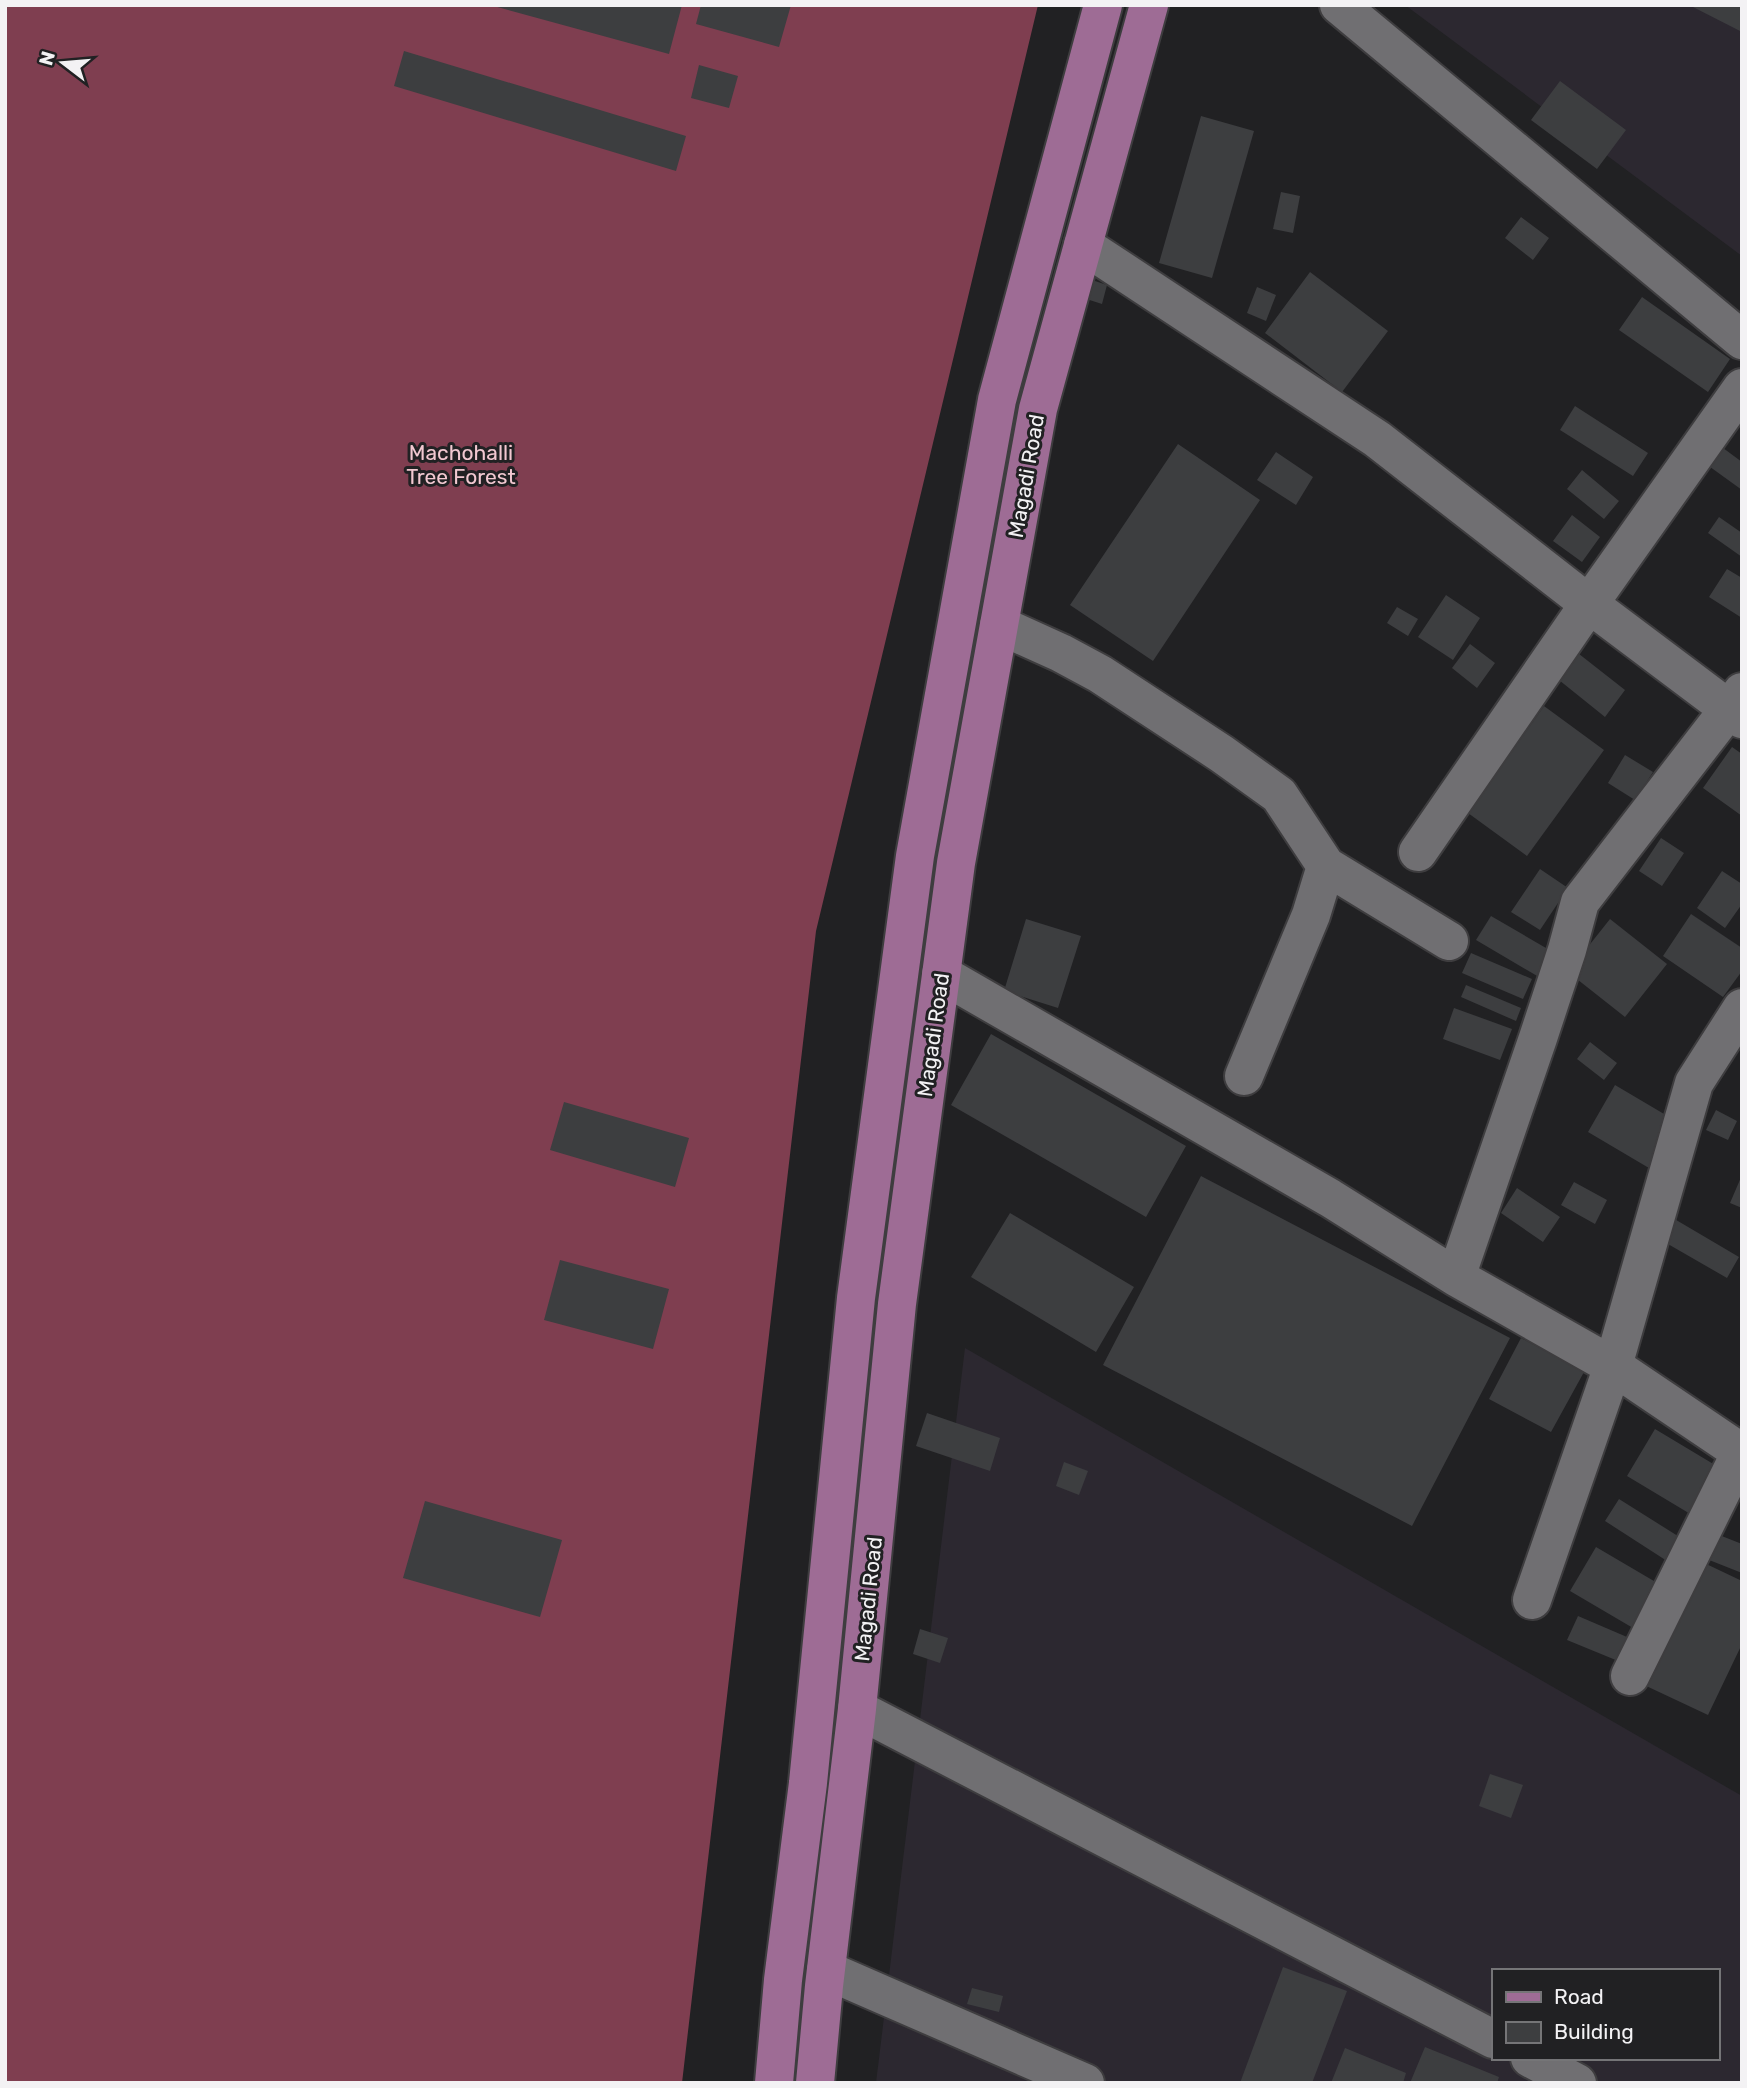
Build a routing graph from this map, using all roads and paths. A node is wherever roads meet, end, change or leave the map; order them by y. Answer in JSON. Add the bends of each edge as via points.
{"nodes":[{"id":1,"x":1103,"y":5,"type":"edge"},
{"id":2,"x":1149,"y":5,"type":"edge"},
{"id":3,"x":1339,"y":5,"type":"edge"},
{"id":4,"x":1083,"y":245,"type":"junction"},
{"id":5,"x":1742,"y":340,"type":"edge"},
{"id":6,"x":1742,"y":388,"type":"edge"},
{"id":7,"x":1589,"y":604,"type":"junction"},
{"id":8,"x":999,"y":625,"type":"junction"},
{"id":9,"x":1738,"y":707,"type":"edge"},
{"id":10,"x":1418,"y":852,"type":"dead end"},
{"id":11,"x":1326,"y":866,"type":"junction"},
{"id":12,"x":1449,"y":941,"type":"dead end"},
{"id":13,"x":941,"y":974,"type":"junction"},
{"id":14,"x":1742,"y":1008,"type":"edge"},
{"id":15,"x":1244,"y":1076,"type":"dead end"},
{"id":16,"x":1456,"y":1276,"type":"junction"},
{"id":17,"x":1612,"y":1366,"type":"junction"},
{"id":18,"x":1741,"y":1452,"type":"edge"},
{"id":19,"x":1532,"y":1600,"type":"dead end"},
{"id":20,"x":1630,"y":1676,"type":"dead end"},
{"id":21,"x":857,"y":1709,"type":"junction"},
{"id":22,"x":826,"y":1970,"type":"junction"},
{"id":23,"x":1492,"y":2038,"type":"edge"},
{"id":24,"x":1534,"y":2060,"type":"edge"},
{"id":25,"x":774,"y":2083,"type":"edge"},
{"id":26,"x":815,"y":2083,"type":"edge"},
{"id":27,"x":1085,"y":2083,"type":"edge"},
{"id":28,"x":1577,"y":2083,"type":"edge"}],
"edges":[{"from":1,"to":25,"type":"main road","name":"Magadi Road","via":[[997,400],[915,856],[856,1298]]},
{"from":2,"to":4,"type":"main road","name":"Magadi Road"},
{"from":3,"to":5,"type":"street"},
{"from":4,"to":7,"type":"street","via":[[1377,439]]},
{"from":4,"to":8,"type":"main road","name":"Magadi Road","via":[[1038,409]]},
{"from":6,"to":7,"type":"street"},
{"from":7,"to":9,"type":"street"},
{"from":7,"to":10,"type":"street"},
{"from":8,"to":11,"type":"street","via":[[1100,674],[1279,794]]},
{"from":8,"to":13,"type":"main road","name":"Magadi Road"},
{"from":9,"to":16,"type":"street","via":[[1580,902]]},
{"from":11,"to":12,"type":"street"},
{"from":11,"to":15,"type":"street","via":[[1311,915]]},
{"from":13,"to":16,"type":"street","via":[[1330,1198]]},
{"from":13,"to":21,"type":"main road","name":"Magadi Road","via":[[897,1304]]},
{"from":14,"to":17,"type":"street","via":[[1694,1083]]},
{"from":16,"to":17,"type":"street"},
{"from":17,"to":18,"type":"street"},
{"from":17,"to":19,"type":"street"},
{"from":18,"to":20,"type":"street"},
{"from":21,"to":22,"type":"main road","name":"Magadi Road"},
{"from":21,"to":23,"type":"street"},
{"from":22,"to":26,"type":"main road","name":"Magadi Road"},
{"from":22,"to":27,"type":"street"},
{"from":24,"to":28,"type":"street"}]}
